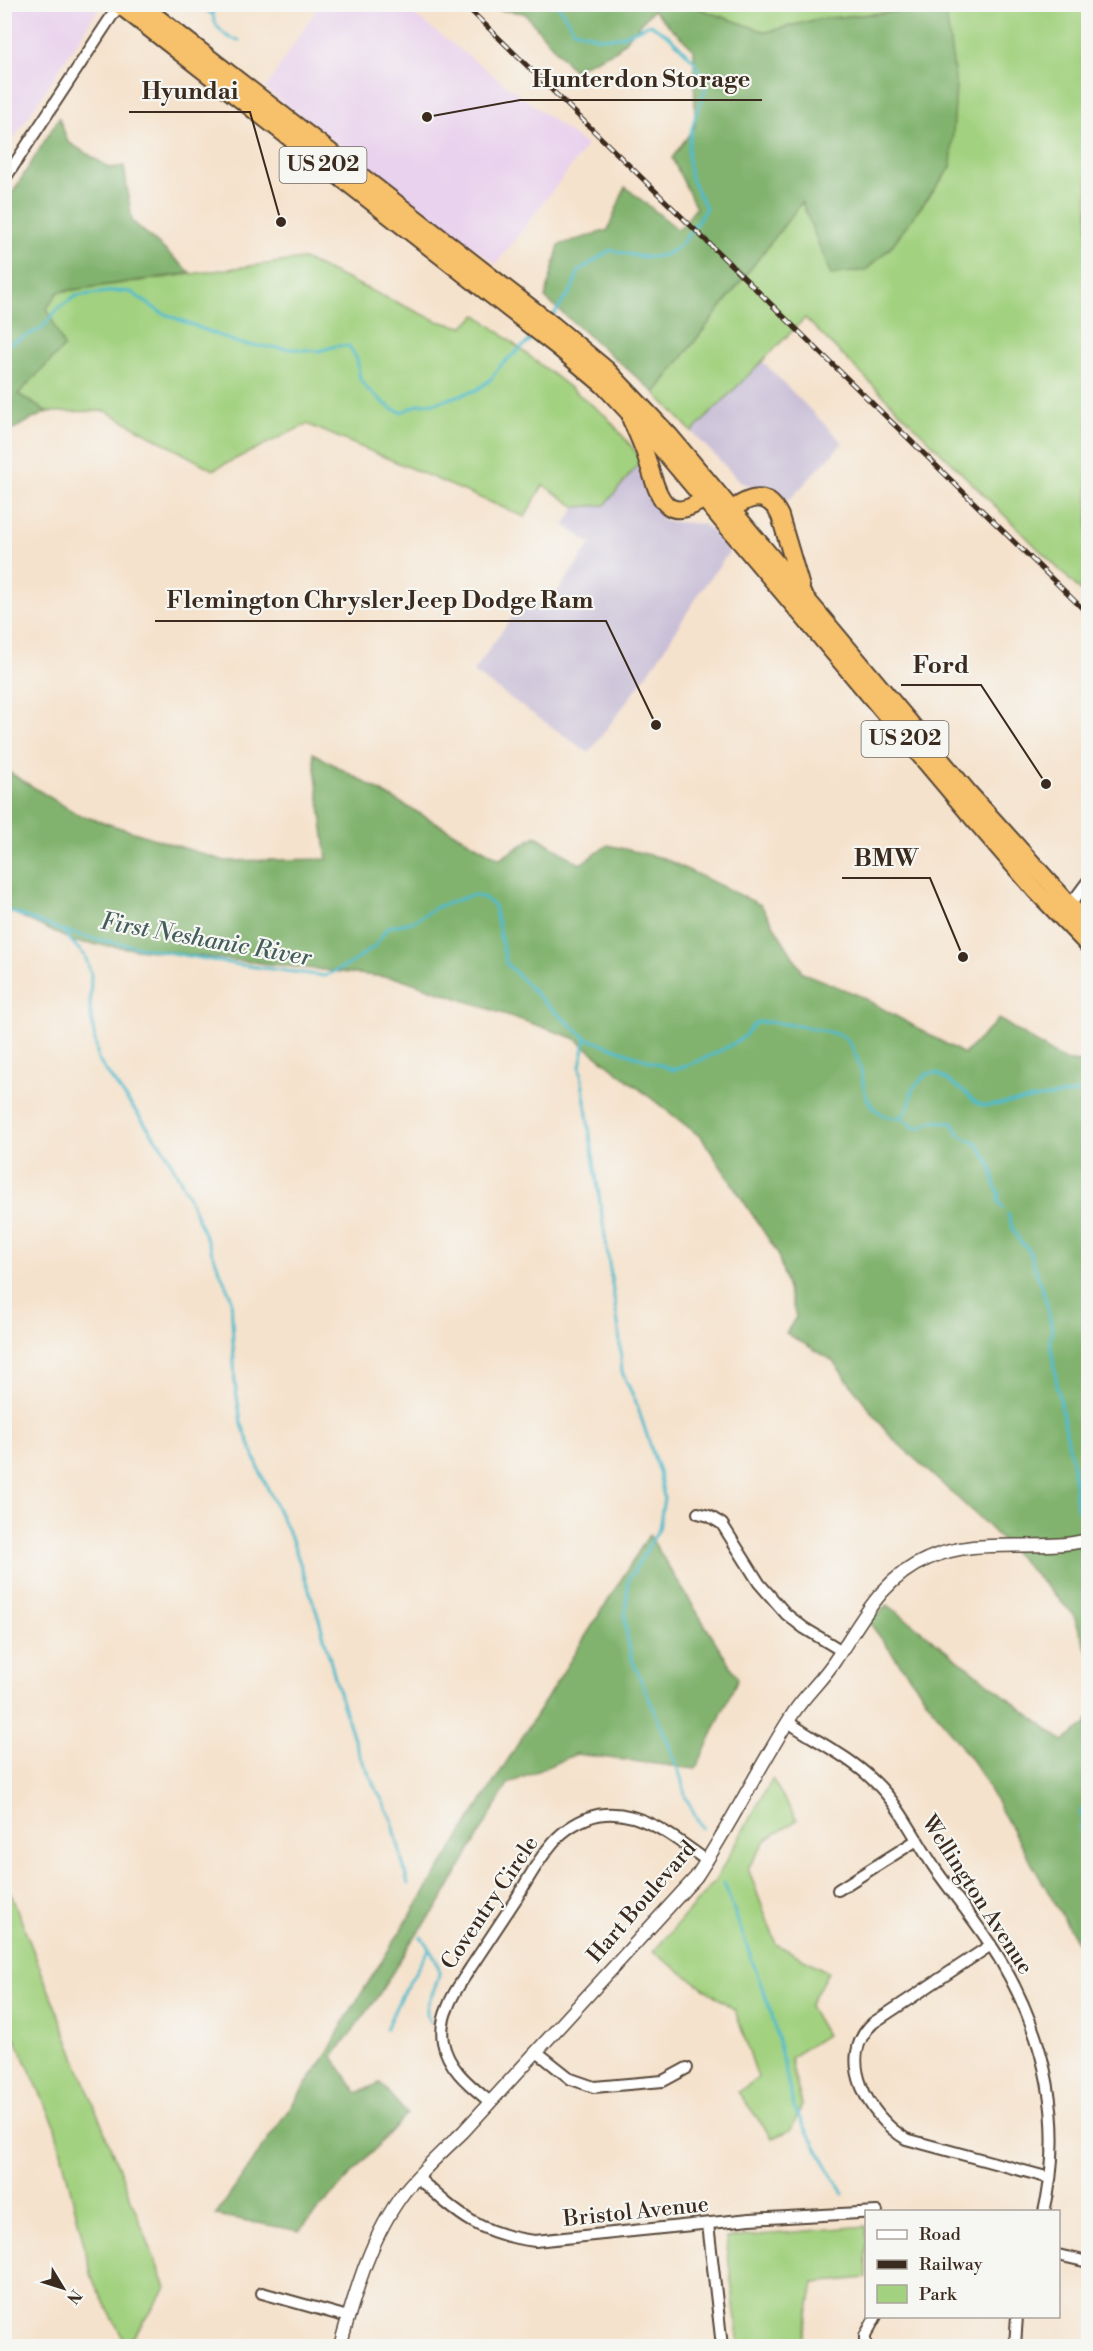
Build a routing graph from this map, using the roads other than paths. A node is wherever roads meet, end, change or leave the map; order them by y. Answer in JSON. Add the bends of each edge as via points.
{"nodes":[{"id":1,"x":140,"y":4,"type":"edge"},
{"id":2,"x":119,"y":5,"type":"edge"},
{"id":3,"x":4,"y":180,"type":"edge"},
{"id":4,"x":533,"y":318,"type":"junction"},
{"id":5,"x":549,"y":331,"type":"junction"},
{"id":6,"x":626,"y":408,"type":"junction"},
{"id":7,"x":710,"y":495,"type":"junction"},
{"id":8,"x":727,"y":514,"type":"junction"},
{"id":9,"x":804,"y":596,"type":"junction"},
{"id":10,"x":1089,"y":881,"type":"edge"},
{"id":11,"x":1070,"y":905,"type":"junction"},
{"id":12,"x":1089,"y":925,"type":"edge"},
{"id":13,"x":1089,"y":945,"type":"edge"},
{"id":14,"x":698,"y":1513,"type":"dead end"},
{"id":15,"x":1089,"y":1540,"type":"edge"},
{"id":16,"x":842,"y":1651,"type":"junction"},
{"id":17,"x":788,"y":1722,"type":"junction"},
{"id":18,"x":917,"y":1840,"type":"junction"},
{"id":19,"x":707,"y":1861,"type":"junction"},
{"id":20,"x":838,"y":1890,"type":"dead end"},
{"id":21,"x":991,"y":1945,"type":"junction"},
{"id":22,"x":537,"y":2052,"type":"junction"},
{"id":23,"x":687,"y":2068,"type":"dead end"},
{"id":24,"x":490,"y":2102,"type":"junction"},
{"id":25,"x":417,"y":2177,"type":"junction"},
{"id":26,"x":1050,"y":2178,"type":"junction"},
{"id":27,"x":1044,"y":2210,"type":"edge"},
{"id":28,"x":865,"y":2212,"type":"edge"},
{"id":29,"x":708,"y":2224,"type":"junction"},
{"id":30,"x":1060,"y":2255,"type":"edge"},
{"id":31,"x":1089,"y":2262,"type":"edge"},
{"id":32,"x":262,"y":2293,"type":"dead end"},
{"id":33,"x":348,"y":2317,"type":"junction"},
{"id":34,"x":875,"y":2318,"type":"edge"},
{"id":35,"x":1014,"y":2318,"type":"edge"},
{"id":36,"x":340,"y":2346,"type":"edge"},
{"id":37,"x":722,"y":2346,"type":"edge"},
{"id":38,"x":864,"y":2346,"type":"edge"},
{"id":39,"x":1015,"y":2346,"type":"edge"}],
"edges":[{"from":1,"to":4,"type":"highway","number":"US 202"},
{"from":2,"to":3,"type":"street"},
{"from":2,"to":4,"type":"highway","number":"US 202"},
{"from":4,"to":5,"type":"highway","number":"US 202"},
{"from":5,"to":6,"type":"highway","number":"US 202"},
{"from":5,"to":7,"type":"highway","number":"US 202","via":[[599,363],[629,391],[670,436]]},
{"from":6,"to":7,"type":"highway","number":"US 202"},
{"from":6,"to":7,"type":"highway","via":[[663,501],[678,510]]},
{"from":7,"to":8,"type":"highway","number":"US 202"},
{"from":8,"to":9,"type":"highway","number":"US 202"},
{"from":8,"to":9,"type":"highway","via":[[754,498],[775,507]]},
{"from":8,"to":13,"type":"highway","number":"US 202","via":[[1022,875]]},
{"from":9,"to":11,"type":"highway","number":"US 202","via":[[964,788]]},
{"from":10,"to":11,"type":"street"},
{"from":11,"to":12,"type":"highway","number":"US 202"},
{"from":14,"to":16,"type":"street","via":[[722,1524],[759,1583],[786,1614]]},
{"from":15,"to":16,"type":"street","name":"Hart Boulevard","via":[[1055,1545],[972,1546],[927,1558],[889,1584]]},
{"from":16,"to":17,"type":"street","name":"Hart Boulevard"},
{"from":17,"to":18,"type":"street","name":"Wellington Avenue","via":[[876,1782]]},
{"from":17,"to":19,"type":"street","name":"Hart Boulevard"},
{"from":18,"to":20,"type":"street"},
{"from":18,"to":21,"type":"street","name":"Wellington Avenue"},
{"from":19,"to":22,"type":"street","name":"Hart Boulevard","via":[[691,1884]]},
{"from":19,"to":24,"type":"street","name":"Coventry Circle","via":[[668,1834],[631,1816],[592,1817],[558,1837],[479,1953],[454,1993],[444,2019],[443,2044],[451,2062],[470,2086]]},
{"from":21,"to":26,"type":"street","name":"Wellington Avenue","via":[[1024,2007],[1046,2074],[1053,2134]]},
{"from":21,"to":26,"type":"street","via":[[864,2031],[858,2042],[858,2073],[877,2113],[906,2139]]},
{"from":22,"to":23,"type":"street","via":[[571,2079],[594,2087],[663,2081]]},
{"from":22,"to":24,"type":"street","name":"Hart Boulevard"},
{"from":24,"to":25,"type":"street","name":"Hart Boulevard"},
{"from":25,"to":29,"type":"street","name":"Bristol Avenue","via":[[471,2223],[518,2239],[561,2239]]},
{"from":25,"to":33,"type":"street","name":"Hart Boulevard","via":[[394,2208],[367,2260]]},
{"from":26,"to":27,"type":"street","name":"Wellington Avenue"},
{"from":28,"to":29,"type":"street","name":"Bristol Avenue"},
{"from":29,"to":37,"type":"street"},
{"from":30,"to":31,"type":"street"},
{"from":32,"to":33,"type":"street"},
{"from":33,"to":36,"type":"street","name":"Hart Boulevard"},
{"from":34,"to":38,"type":"street"},
{"from":35,"to":39,"type":"street"}]}
